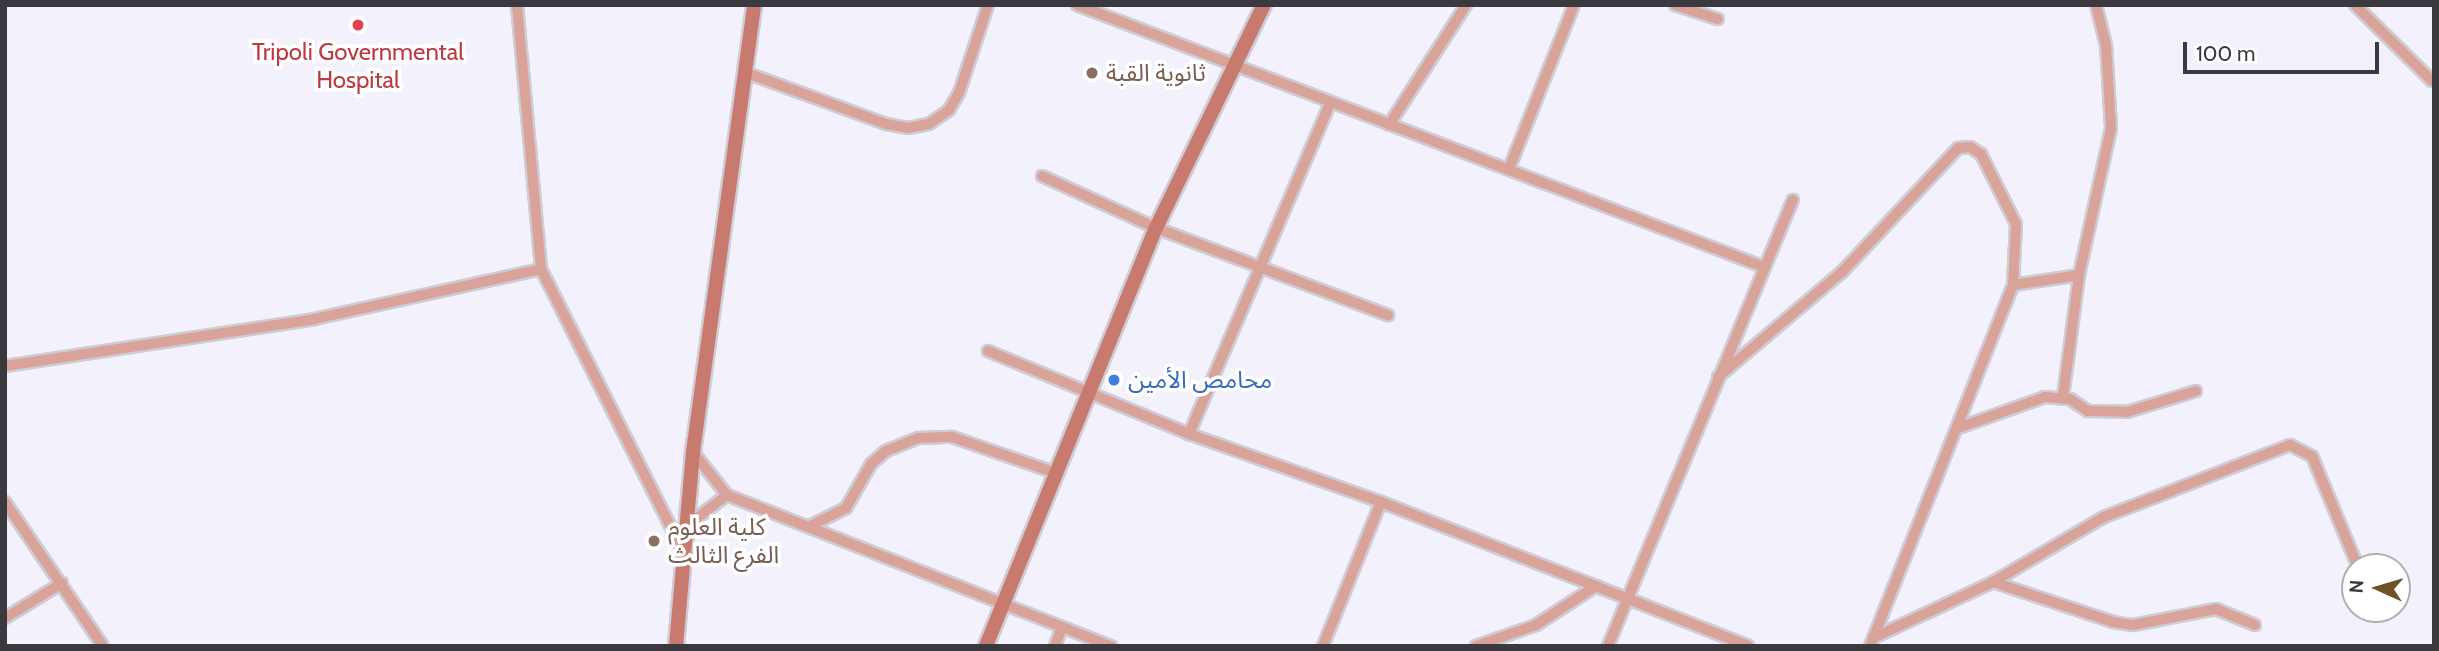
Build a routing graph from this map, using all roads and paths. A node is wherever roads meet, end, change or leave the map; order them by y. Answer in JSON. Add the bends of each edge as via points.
{"nodes":[{"id":1,"x":517,"y":5,"type":"edge"},
{"id":2,"x":754,"y":5,"type":"edge"},
{"id":3,"x":988,"y":5,"type":"edge"},
{"id":4,"x":1077,"y":5,"type":"edge"},
{"id":5,"x":1264,"y":5,"type":"edge"},
{"id":6,"x":1466,"y":5,"type":"edge"},
{"id":7,"x":1574,"y":5,"type":"edge"},
{"id":8,"x":1675,"y":5,"type":"edge"},
{"id":9,"x":2096,"y":5,"type":"edge"},
{"id":10,"x":2356,"y":5,"type":"edge"},
{"id":11,"x":1718,"y":19,"type":"dead end"},
{"id":12,"x":1231,"y":66,"type":"junction"},
{"id":13,"x":744,"y":72,"type":"junction"},
{"id":14,"x":2432,"y":81,"type":"edge"},
{"id":15,"x":1329,"y":103,"type":"junction"},
{"id":16,"x":1389,"y":125,"type":"junction"},
{"id":17,"x":1509,"y":169,"type":"junction"},
{"id":18,"x":1042,"y":176,"type":"dead end"},
{"id":19,"x":1793,"y":200,"type":"dead end"},
{"id":20,"x":1156,"y":228,"type":"junction"},
{"id":21,"x":1764,"y":267,"type":"junction"},
{"id":22,"x":541,"y":269,"type":"junction"},
{"id":23,"x":1262,"y":269,"type":"junction"},
{"id":24,"x":2079,"y":275,"type":"junction"},
{"id":25,"x":2013,"y":285,"type":"junction"},
{"id":26,"x":1388,"y":315,"type":"dead end"},
{"id":27,"x":988,"y":351,"type":"dead end"},
{"id":28,"x":5,"y":366,"type":"edge"},
{"id":29,"x":1718,"y":377,"type":"junction"},
{"id":30,"x":2196,"y":391,"type":"dead end"},
{"id":31,"x":1086,"y":392,"type":"junction"},
{"id":32,"x":2063,"y":397,"type":"junction"},
{"id":33,"x":1958,"y":428,"type":"junction"},
{"id":34,"x":1189,"y":435,"type":"junction"},
{"id":35,"x":693,"y":452,"type":"junction"},
{"id":36,"x":1054,"y":472,"type":"junction"},
{"id":37,"x":727,"y":495,"type":"junction"},
{"id":38,"x":5,"y":502,"type":"edge"},
{"id":39,"x":1381,"y":502,"type":"junction"},
{"id":40,"x":685,"y":527,"type":"junction"},
{"id":41,"x":808,"y":527,"type":"junction"},
{"id":42,"x":682,"y":549,"type":"junction"},
{"id":43,"x":2352,"y":553,"type":"edge"},
{"id":44,"x":1993,"y":582,"type":"junction"},
{"id":45,"x":62,"y":583,"type":"junction"},
{"id":46,"x":1596,"y":586,"type":"junction"},
{"id":47,"x":1627,"y":599,"type":"junction"},
{"id":48,"x":1002,"y":604,"type":"junction"},
{"id":49,"x":5,"y":618,"type":"edge"},
{"id":50,"x":2255,"y":625,"type":"dead end"},
{"id":51,"x":1062,"y":627,"type":"junction"},
{"id":52,"x":1872,"y":642,"type":"edge"},
{"id":53,"x":103,"y":646,"type":"edge"},
{"id":54,"x":676,"y":646,"type":"edge"},
{"id":55,"x":986,"y":646,"type":"edge"},
{"id":56,"x":1055,"y":646,"type":"edge"},
{"id":57,"x":1111,"y":646,"type":"edge"},
{"id":58,"x":1323,"y":646,"type":"edge"},
{"id":59,"x":1476,"y":646,"type":"edge"},
{"id":60,"x":1608,"y":646,"type":"edge"},
{"id":61,"x":1748,"y":646,"type":"edge"}],
"edges":[{"from":1,"to":22,"type":"street"},
{"from":2,"to":13,"type":"main road"},
{"from":3,"to":13,"type":"street","via":[[959,93],[949,110],[929,124],[908,128],[886,124]]},
{"from":4,"to":12,"type":"street"},
{"from":5,"to":12,"type":"main road"},
{"from":6,"to":16,"type":"street"},
{"from":7,"to":17,"type":"street"},
{"from":8,"to":11,"type":"street"},
{"from":9,"to":24,"type":"street","via":[[2106,45],[2111,128]]},
{"from":10,"to":14,"type":"street"},
{"from":12,"to":15,"type":"street"},
{"from":12,"to":20,"type":"main road"},
{"from":13,"to":35,"type":"main road"},
{"from":15,"to":16,"type":"street"},
{"from":15,"to":23,"type":"street"},
{"from":16,"to":17,"type":"street"},
{"from":17,"to":21,"type":"street"},
{"from":18,"to":20,"type":"street"},
{"from":19,"to":21,"type":"street"},
{"from":20,"to":23,"type":"street"},
{"from":20,"to":31,"type":"main road"},
{"from":21,"to":29,"type":"street"},
{"from":22,"to":28,"type":"street","via":[[314,319]]},
{"from":22,"to":42,"type":"street"},
{"from":23,"to":26,"type":"street"},
{"from":23,"to":34,"type":"street"},
{"from":24,"to":25,"type":"street"},
{"from":24,"to":32,"type":"street"},
{"from":25,"to":29,"type":"street","via":[[2017,224],[1981,154],[1970,147],[1958,148],[1842,272]]},
{"from":25,"to":33,"type":"street"},
{"from":27,"to":31,"type":"street"},
{"from":29,"to":47,"type":"street"},
{"from":30,"to":32,"type":"street","via":[[2127,412],[2088,411]]},
{"from":31,"to":34,"type":"street"},
{"from":31,"to":36,"type":"main road"},
{"from":32,"to":33,"type":"street","via":[[2045,397]]},
{"from":33,"to":52,"type":"street"},
{"from":34,"to":39,"type":"street"},
{"from":35,"to":37,"type":"street"},
{"from":35,"to":40,"type":"main road"},
{"from":36,"to":41,"type":"street","via":[[952,437],[918,438],[886,451],[871,464],[846,508]]},
{"from":36,"to":48,"type":"main road"},
{"from":37,"to":40,"type":"street"},
{"from":37,"to":41,"type":"street"},
{"from":38,"to":45,"type":"street"},
{"from":39,"to":46,"type":"street"},
{"from":39,"to":58,"type":"street"},
{"from":40,"to":42,"type":"main road"},
{"from":41,"to":48,"type":"street"},
{"from":42,"to":54,"type":"main road"},
{"from":43,"to":44,"type":"street","via":[[2312,456],[2290,445],[2104,517]]},
{"from":44,"to":50,"type":"street","via":[[2113,622],[2133,625],[2216,608]]},
{"from":44,"to":52,"type":"street"},
{"from":45,"to":49,"type":"street"},
{"from":45,"to":53,"type":"street"},
{"from":46,"to":47,"type":"street"},
{"from":46,"to":59,"type":"street","via":[[1536,625]]},
{"from":47,"to":60,"type":"street"},
{"from":47,"to":61,"type":"street"},
{"from":48,"to":51,"type":"street"},
{"from":48,"to":55,"type":"main road"},
{"from":51,"to":56,"type":"street"},
{"from":51,"to":57,"type":"street"}]}
